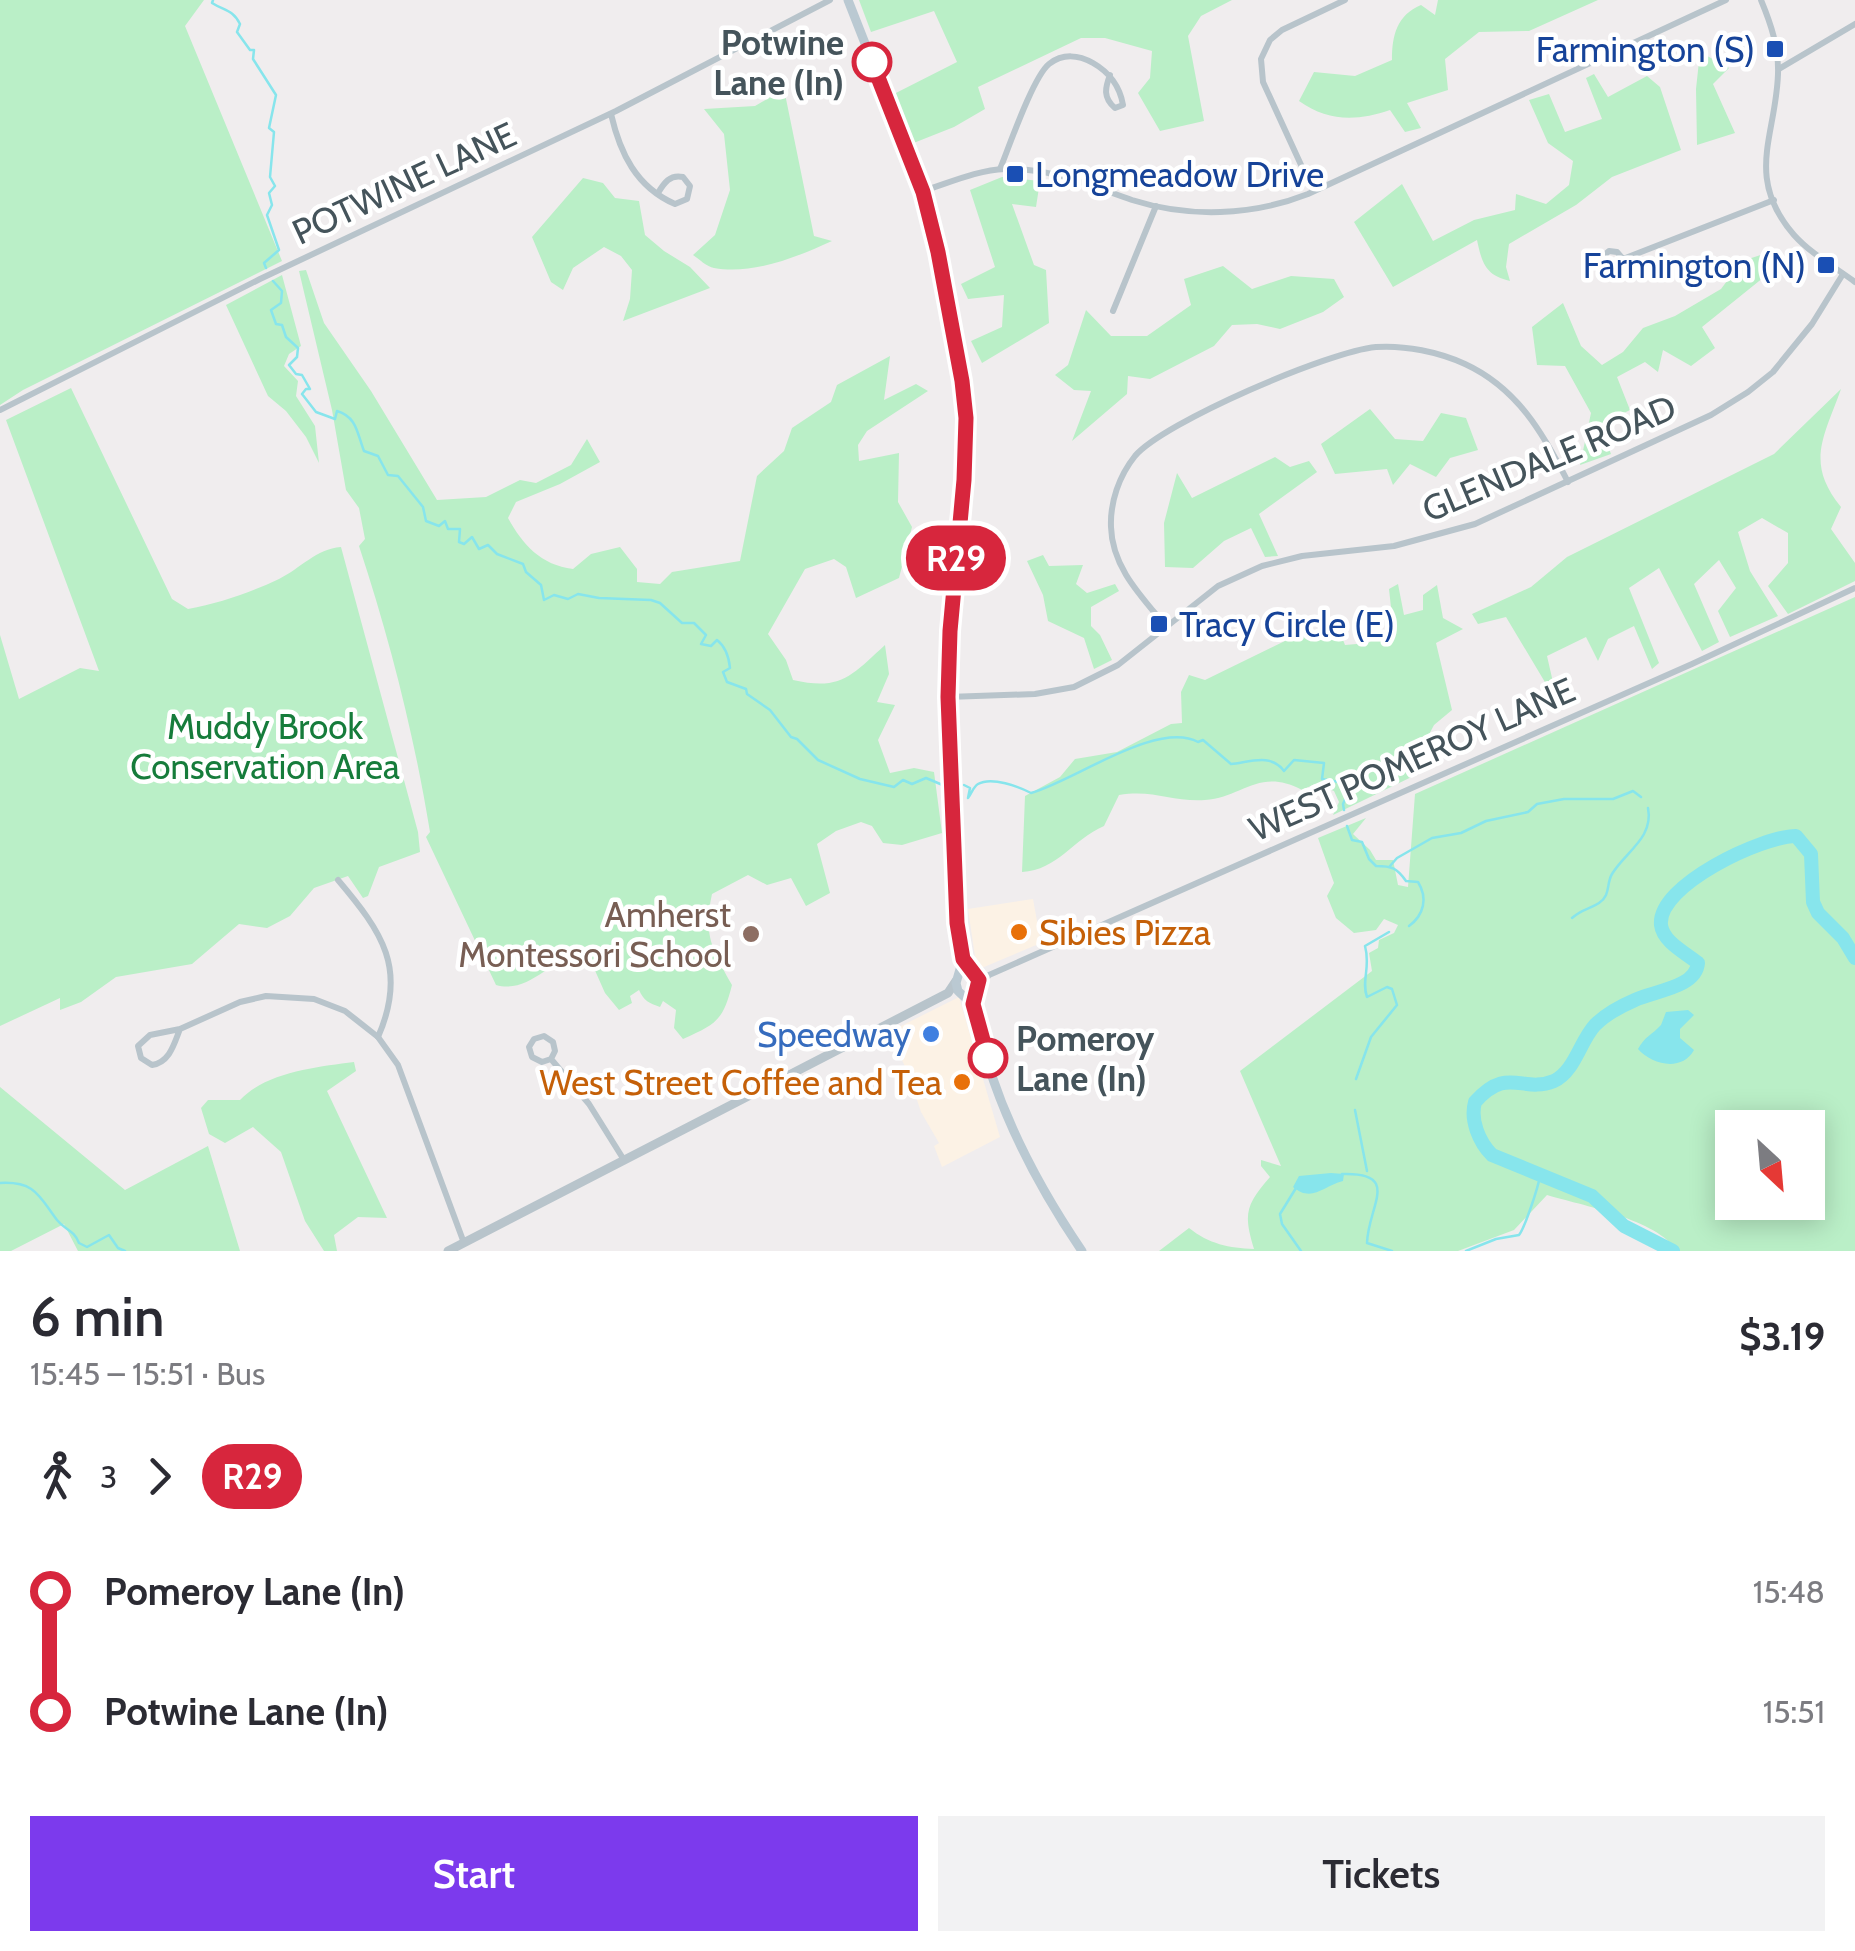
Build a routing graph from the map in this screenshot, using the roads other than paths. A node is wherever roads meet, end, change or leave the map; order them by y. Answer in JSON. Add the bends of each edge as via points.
{"nodes":[{"id":1,"x":830,"y":0,"type":"edge"},
{"id":2,"x":848,"y":0,"type":"edge"},
{"id":3,"x":1345,"y":0,"type":"edge"},
{"id":4,"x":1726,"y":0,"type":"edge"},
{"id":5,"x":1761,"y":0,"type":"edge"},
{"id":6,"x":1852,"y":26,"type":"edge"},
{"id":7,"x":1855,"y":35,"type":"edge"},
{"id":8,"x":1779,"y":70,"type":"junction"},
{"id":9,"x":1110,"y":74,"type":"junction"},
{"id":10,"x":610,"y":114,"type":"junction"},
{"id":11,"x":1000,"y":169,"type":"junction"},
{"id":12,"x":923,"y":192,"type":"junction"},
{"id":13,"x":1313,"y":192,"type":"junction"},
{"id":14,"x":658,"y":193,"type":"junction"},
{"id":15,"x":1774,"y":200,"type":"junction"},
{"id":16,"x":1156,"y":206,"type":"junction"},
{"id":17,"x":1623,"y":258,"type":"dead end"},
{"id":18,"x":1843,"y":274,"type":"junction"},
{"id":19,"x":1855,"y":282,"type":"edge"},
{"id":20,"x":1113,"y":311,"type":"dead end"},
{"id":21,"x":0,"y":410,"type":"edge"},
{"id":22,"x":1568,"y":482,"type":"junction"},
{"id":23,"x":1855,"y":588,"type":"edge"},
{"id":24,"x":1164,"y":625,"type":"junction"},
{"id":25,"x":948,"y":697,"type":"junction"},
{"id":26,"x":338,"y":880,"type":"dead end"},
{"id":27,"x":963,"y":959,"type":"junction"},
{"id":28,"x":974,"y":974,"type":"junction"},
{"id":29,"x":989,"y":975,"type":"junction"},
{"id":30,"x":958,"y":978,"type":"junction"},
{"id":31,"x":978,"y":989,"type":"junction"},
{"id":32,"x":948,"y":993,"type":"junction"},
{"id":33,"x":962,"y":995,"type":"junction"},
{"id":34,"x":973,"y":1004,"type":"junction"},
{"id":35,"x":180,"y":1029,"type":"junction"},
{"id":36,"x":378,"y":1037,"type":"junction"},
{"id":37,"x":551,"y":1058,"type":"junction"},
{"id":38,"x":624,"y":1160,"type":"junction"},
{"id":39,"x":464,"y":1243,"type":"junction"},
{"id":40,"x":448,"y":1251,"type":"edge"},
{"id":41,"x":1082,"y":1251,"type":"edge"}],
"edges":[{"from":1,"to":10,"type":"street","name":"POTWINE LANE"},
{"from":2,"to":12,"type":"main road"},
{"from":3,"to":13,"type":"street","via":[[1282,30],[1261,58],[1265,86]]},
{"from":4,"to":13,"type":"street"},
{"from":5,"to":8,"type":"street"},
{"from":6,"to":7,"type":"street"},
{"from":6,"to":8,"type":"street"},
{"from":8,"to":15,"type":"street","via":[[1765,155]]},
{"from":9,"to":9,"type":"street","via":[[1122,98],[1115,108],[1105,90]]},
{"from":9,"to":11,"type":"street","via":[[1078,56],[1049,64]]},
{"from":10,"to":14,"type":"street","via":[[629,166]]},
{"from":10,"to":21,"type":"street","name":"POTWINE LANE"},
{"from":11,"to":12,"type":"street"},
{"from":11,"to":16,"type":"street","via":[[1047,172]]},
{"from":12,"to":25,"type":"main road","via":[[966,418]]},
{"from":13,"to":16,"type":"street","via":[[1237,211]]},
{"from":14,"to":14,"type":"street","via":[[678,204],[690,186],[676,176]]},
{"from":15,"to":17,"type":"street"},
{"from":15,"to":18,"type":"street","via":[[1798,238]]},
{"from":16,"to":20,"type":"street"},
{"from":18,"to":19,"type":"street"},
{"from":18,"to":22,"type":"street","name":"GLENDALE ROAD","via":[[1794,348],[1748,392]]},
{"from":22,"to":24,"type":"street","name":"GLENDALE ROAD","via":[[1426,540],[1262,566],[1218,586]]},
{"from":22,"to":24,"type":"street","via":[[1525,408],[1464,363],[1380,347],[1316,362],[1175,426],[1125,470],[1112,507],[1113,546],[1126,577]]},
{"from":23,"to":29,"type":"street","name":"WEST POMEROY LANE"},
{"from":24,"to":25,"type":"street","name":"GLENDALE ROAD","via":[[1118,665],[1074,687]]},
{"from":25,"to":27,"type":"main road"},
{"from":26,"to":36,"type":"street","via":[[374,924],[389,960],[391,997]]},
{"from":27,"to":28,"type":"main road"},
{"from":27,"to":30,"type":"main road"},
{"from":28,"to":29,"type":"street","name":"WEST POMEROY LANE"},
{"from":28,"to":30,"type":"main road"},
{"from":28,"to":31,"type":"main road"},
{"from":29,"to":31,"type":"street","name":"WEST POMEROY LANE"},
{"from":30,"to":32,"type":"street"},
{"from":30,"to":33,"type":"main road"},
{"from":31,"to":33,"type":"main road"},
{"from":31,"to":34,"type":"main road"},
{"from":32,"to":33,"type":"street"},
{"from":32,"to":38,"type":"street"},
{"from":33,"to":34,"type":"main road"},
{"from":34,"to":41,"type":"main road","via":[[1024,1153]]},
{"from":35,"to":35,"type":"street","via":[[146,1037],[139,1055],[148,1064],[160,1063]]},
{"from":35,"to":36,"type":"street","via":[[240,1002],[282,995],[330,1003]]},
{"from":36,"to":39,"type":"street","via":[[407,1085]]},
{"from":37,"to":37,"type":"street","via":[[532,1057],[534,1039],[550,1038]]},
{"from":37,"to":38,"type":"street"},
{"from":38,"to":39,"type":"street"},
{"from":39,"to":40,"type":"street"}]}
